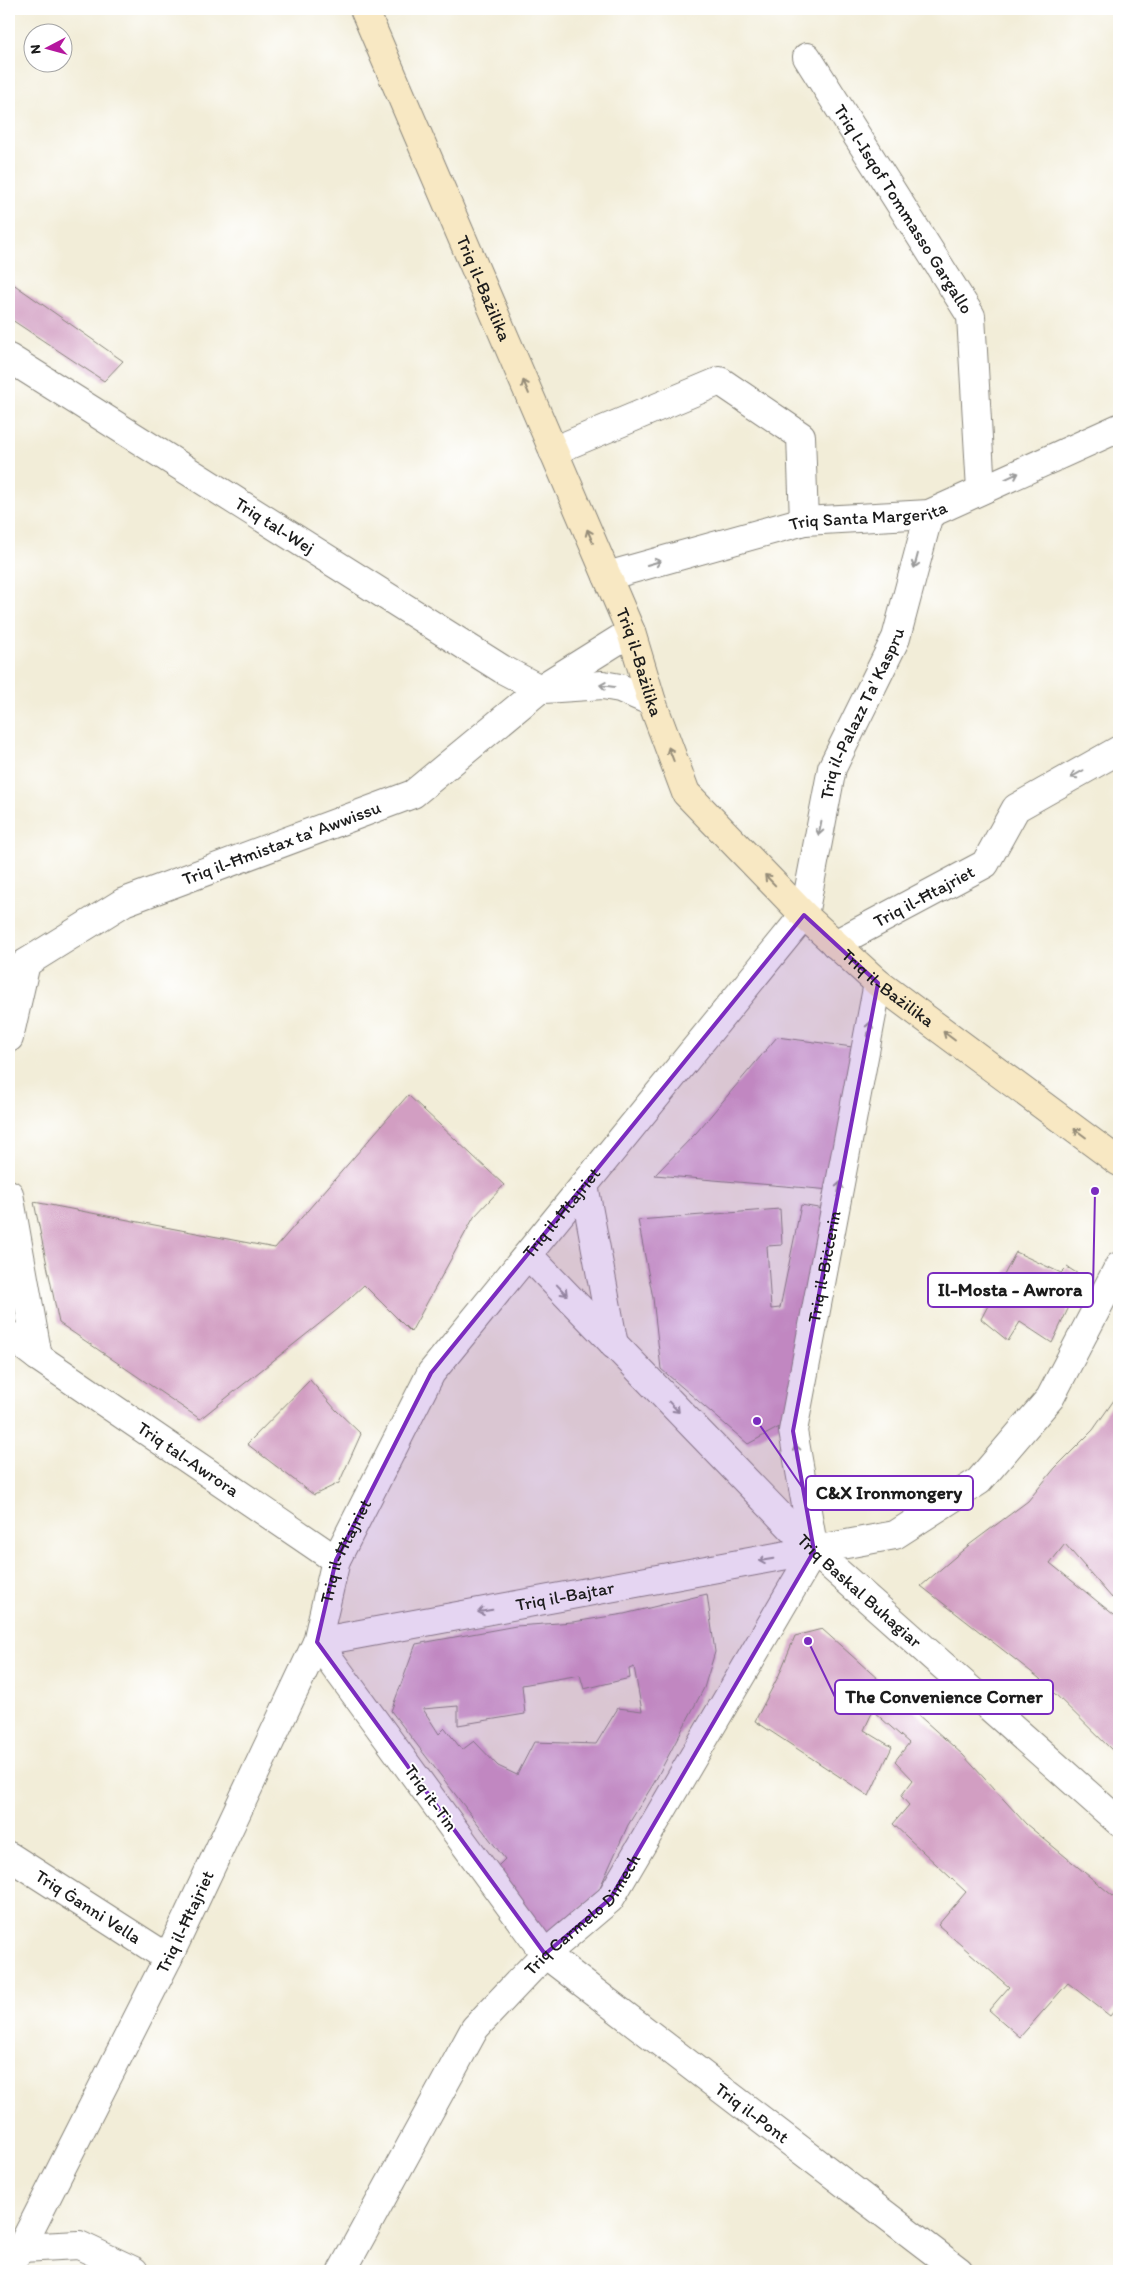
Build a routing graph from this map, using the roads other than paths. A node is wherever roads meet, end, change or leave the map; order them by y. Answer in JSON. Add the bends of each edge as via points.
{"nodes":[{"id":1,"x":364,"y":9,"type":"edge"},
{"id":2,"x":807,"y":57,"type":"dead end"},
{"id":3,"x":10,"y":361,"type":"edge"},
{"id":4,"x":1119,"y":428,"type":"edge"},
{"id":5,"x":553,"y":451,"type":"junction"},
{"id":6,"x":981,"y":490,"type":"junction"},
{"id":7,"x":929,"y":514,"type":"junction"},
{"id":8,"x":804,"y":521,"type":"junction"},
{"id":9,"x":607,"y":576,"type":"junction"},
{"id":10,"x":631,"y":632,"type":"junction"},
{"id":11,"x":540,"y":689,"type":"junction"},
{"id":12,"x":652,"y":702,"type":"junction"},
{"id":13,"x":1119,"y":750,"type":"edge"},
{"id":14,"x":804,"y":915,"type":"junction"},
{"id":15,"x":835,"y":944,"type":"junction"},
{"id":16,"x":17,"y":970,"type":"edge"},
{"id":17,"x":878,"y":983,"type":"junction"},
{"id":18,"x":9,"y":1038,"type":"edge"},
{"id":19,"x":1119,"y":1162,"type":"edge"},
{"id":20,"x":584,"y":1185,"type":"junction"},
{"id":21,"x":9,"y":1194,"type":"edge"},
{"id":22,"x":528,"y":1255,"type":"junction"},
{"id":23,"x":1119,"y":1266,"type":"edge"},
{"id":24,"x":9,"y":1334,"type":"edge"},
{"id":25,"x":614,"y":1345,"type":"junction"},
{"id":26,"x":38,"y":1357,"type":"junction"},
{"id":27,"x":814,"y":1551,"type":"junction"},
{"id":28,"x":336,"y":1560,"type":"junction"},
{"id":29,"x":317,"y":1642,"type":"junction"},
{"id":30,"x":1119,"y":1822,"type":"edge"},
{"id":31,"x":9,"y":1856,"type":"edge"},
{"id":32,"x":545,"y":1954,"type":"junction"},
{"id":33,"x":168,"y":1958,"type":"junction"},
{"id":34,"x":13,"y":2254,"type":"edge"},
{"id":35,"x":134,"y":2271,"type":"edge"},
{"id":36,"x":342,"y":2271,"type":"edge"},
{"id":37,"x":959,"y":2271,"type":"edge"}],
"edges":[{"from":5,"to":1,"type":"street","name":"Triq il-Bażilika","one_way":true},
{"from":2,"to":6,"type":"street","name":"Triq l-Isqof Tommasso Gargallo","via":[[971,316]]},
{"from":3,"to":11,"type":"street","name":"Triq tal-Wej","via":[[502,669]]},
{"from":6,"to":4,"type":"street","name":"Triq Santa Margerita","one_way":true},
{"from":5,"to":8,"type":"street","via":[[720,381],[801,436]]},
{"from":9,"to":5,"type":"street","name":"Triq il-Bażilika","one_way":true},
{"from":6,"to":7,"type":"street","name":"Triq Santa Margerita"},
{"from":7,"to":8,"type":"street","name":"Triq Santa Margerita"},
{"from":7,"to":14,"type":"street","name":"Triq il-Palazz Ta' Kaspru","one_way":true,"via":[[896,638],[832,768]]},
{"from":9,"to":8,"type":"street","name":"Triq Santa Margerita","one_way":true},
{"from":9,"to":10,"type":"street","name":"Triq il-Bażilika"},
{"from":10,"to":11,"type":"street","name":"Triq il-Ħmistax ta' Awwissu"},
{"from":10,"to":12,"type":"street","name":"Triq il-Bażilika"},
{"from":12,"to":11,"type":"street","one_way":true,"via":[[620,688],[603,685]]},
{"from":11,"to":16,"type":"street","name":"Triq il-Ħmistax ta' Awwissu","via":[[413,794],[124,902]]},
{"from":14,"to":12,"type":"street","name":"Triq il-Bażilika","one_way":true,"via":[[686,793]]},
{"from":13,"to":15,"type":"street","name":"Triq il-Ħtajriet","one_way":true,"via":[[1016,808],[985,864]]},
{"from":14,"to":15,"type":"street","name":"Triq il-Bażilika"},
{"from":14,"to":20,"type":"street","name":"Triq il-Ħtajriet"},
{"from":15,"to":17,"type":"street","name":"Triq il-Bażilika"},
{"from":16,"to":18,"type":"street"},
{"from":19,"to":17,"type":"street","name":"Triq il-Bażilika","one_way":true},
{"from":27,"to":17,"type":"street","name":"Triq il-Biċċerin","one_way":true,"via":[[793,1431]]},
{"from":20,"to":22,"type":"street","name":"Triq il-Ħtajriet"},
{"from":20,"to":25,"type":"street"},
{"from":21,"to":26,"type":"street"},
{"from":22,"to":25,"type":"street","name":"Triq Baskal Buhagiar","one_way":true},
{"from":22,"to":28,"type":"street","name":"Triq il-Ħtajriet","via":[[431,1373]]},
{"from":23,"to":27,"type":"street","name":"Triq il-Bajtar","via":[[1050,1398],[979,1481],[895,1535]]},
{"from":24,"to":26,"type":"street","name":"Triq tal-Awrora"},
{"from":25,"to":27,"type":"street","name":"Triq Baskal Buhagiar","one_way":true},
{"from":26,"to":28,"type":"street","name":"Triq tal-Awrora"},
{"from":27,"to":29,"type":"street","name":"Triq il-Bajtar","one_way":true},
{"from":27,"to":30,"type":"street","name":"Triq Baskal Buhagiar"},
{"from":27,"to":32,"type":"street","name":"Triq Carmelo Dimech","via":[[610,1899]]},
{"from":28,"to":29,"type":"street","name":"Triq il-Ħtajriet"},
{"from":29,"to":32,"type":"street","name":"Triq it-Tin"},
{"from":29,"to":33,"type":"street","name":"Triq il-Ħtajriet"},
{"from":31,"to":33,"type":"street","name":"Triq Ġanni Vella"},
{"from":32,"to":36,"type":"street","name":"Triq Carmelo Dimech","via":[[475,2028]]},
{"from":32,"to":37,"type":"street","name":"Triq il-Pont"},
{"from":33,"to":34,"type":"street","name":"Triq il-Ħtajriet"},
{"from":34,"to":35,"type":"street","via":[[80,2245]]}]}
